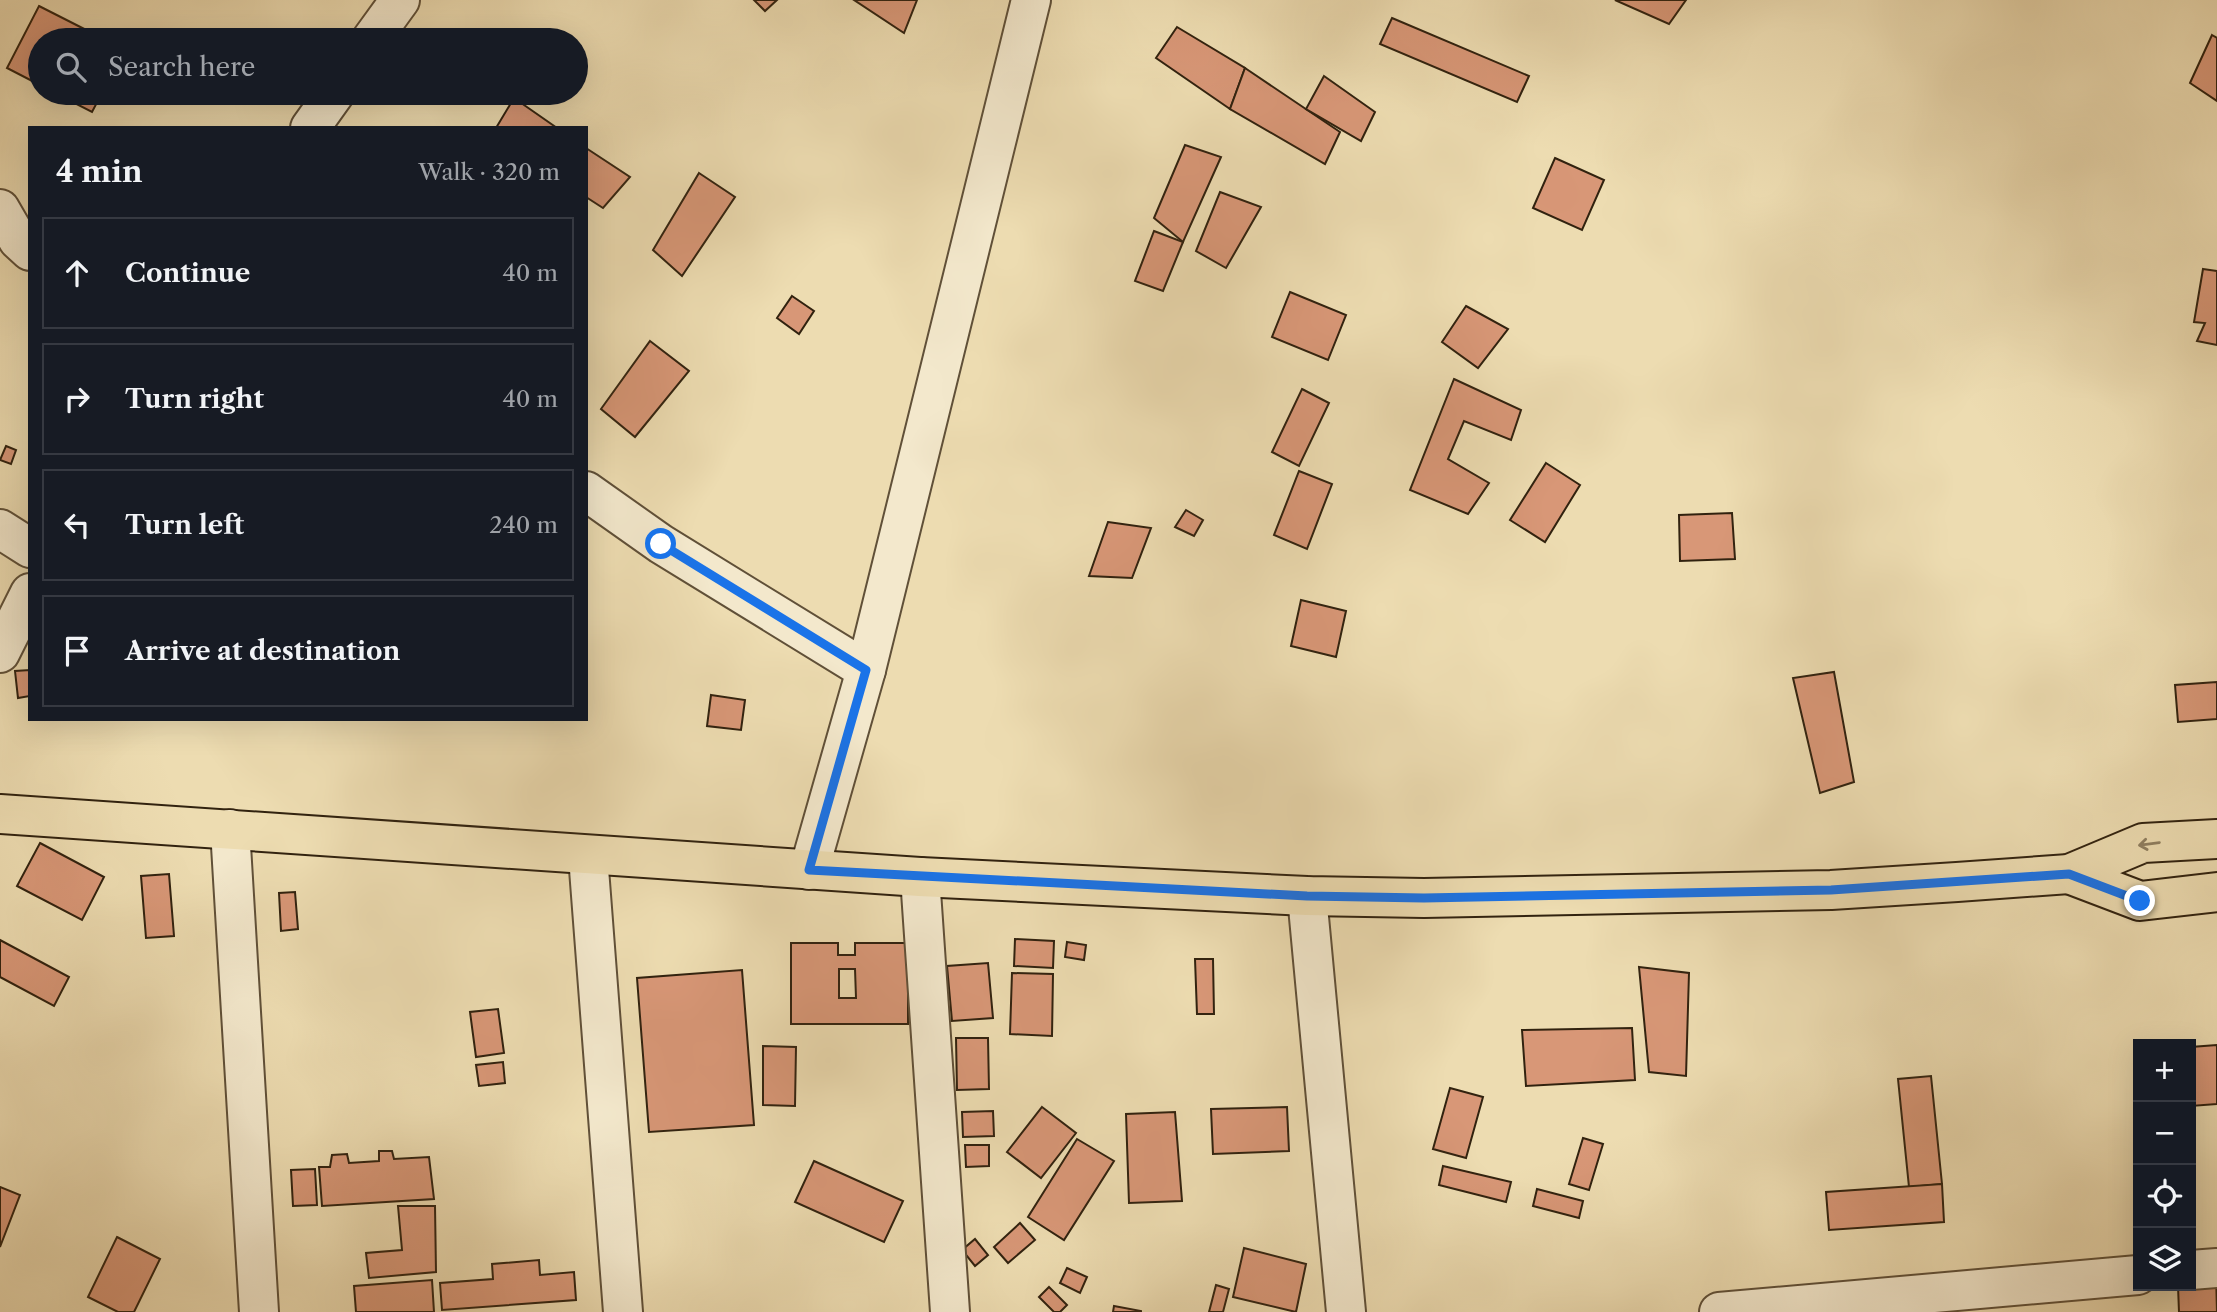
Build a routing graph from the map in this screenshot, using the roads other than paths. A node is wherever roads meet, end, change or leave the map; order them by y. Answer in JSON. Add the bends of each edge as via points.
{"nodes":[{"id":1,"x":400,"y":0,"type":"edge"},
{"id":2,"x":1031,"y":0,"type":"edge"},
{"id":3,"x":380,"y":28,"type":"edge"},
{"id":4,"x":326,"y":105,"type":"edge"},
{"id":5,"x":311,"y":126,"type":"edge"},
{"id":6,"x":0,"y":209,"type":"edge"},
{"id":7,"x":28,"y":249,"type":"edge"},
{"id":8,"x":588,"y":492,"type":"edge"},
{"id":9,"x":0,"y":529,"type":"edge"},
{"id":10,"x":28,"y":547,"type":"edge"},
{"id":11,"x":28,"y":597,"type":"edge"},
{"id":12,"x":0,"y":653,"type":"edge"},
{"id":13,"x":866,"y":670,"type":"junction"},
{"id":14,"x":0,"y":814,"type":"edge"},
{"id":15,"x":230,"y":828,"type":"junction"},
{"id":16,"x":2217,"y":839,"type":"edge"},
{"id":17,"x":588,"y":856,"type":"junction"},
{"id":18,"x":809,"y":870,"type":"junction"},
{"id":19,"x":2069,"y":874,"type":"junction"},
{"id":20,"x":920,"y":877,"type":"junction"},
{"id":21,"x":2217,"y":892,"type":"edge"},
{"id":22,"x":1307,"y":896,"type":"junction"},
{"id":23,"x":2217,"y":1268,"type":"edge"},
{"id":24,"x":2196,"y":1270,"type":"edge"},
{"id":25,"x":2133,"y":1275,"type":"edge"},
{"id":26,"x":259,"y":1312,"type":"edge"},
{"id":27,"x":623,"y":1312,"type":"edge"},
{"id":28,"x":950,"y":1312,"type":"edge"},
{"id":29,"x":1346,"y":1312,"type":"edge"},
{"id":30,"x":1719,"y":1312,"type":"edge"}],
"edges":[{"from":1,"to":3,"type":"street"},
{"from":2,"to":13,"type":"street"},
{"from":4,"to":5,"type":"street"},
{"from":6,"to":7,"type":"street"},
{"from":8,"to":13,"type":"street","via":[[661,544]]},
{"from":9,"to":10,"type":"street"},
{"from":11,"to":12,"type":"street"},
{"from":13,"to":18,"type":"street"},
{"from":14,"to":15,"type":"main road"},
{"from":15,"to":17,"type":"main road"},
{"from":15,"to":26,"type":"street"},
{"from":16,"to":19,"type":"main road","one_way":true,"via":[[2143,843]]},
{"from":17,"to":18,"type":"main road"},
{"from":17,"to":27,"type":"street"},
{"from":18,"to":20,"type":"main road"},
{"from":19,"to":21,"type":"main road","via":[[2140,901]]},
{"from":19,"to":22,"type":"main road","via":[[1831,890]]},
{"from":20,"to":22,"type":"main road"},
{"from":20,"to":28,"type":"street"},
{"from":22,"to":29,"type":"street"},
{"from":23,"to":24,"type":"street"},
{"from":25,"to":30,"type":"street"}]}
